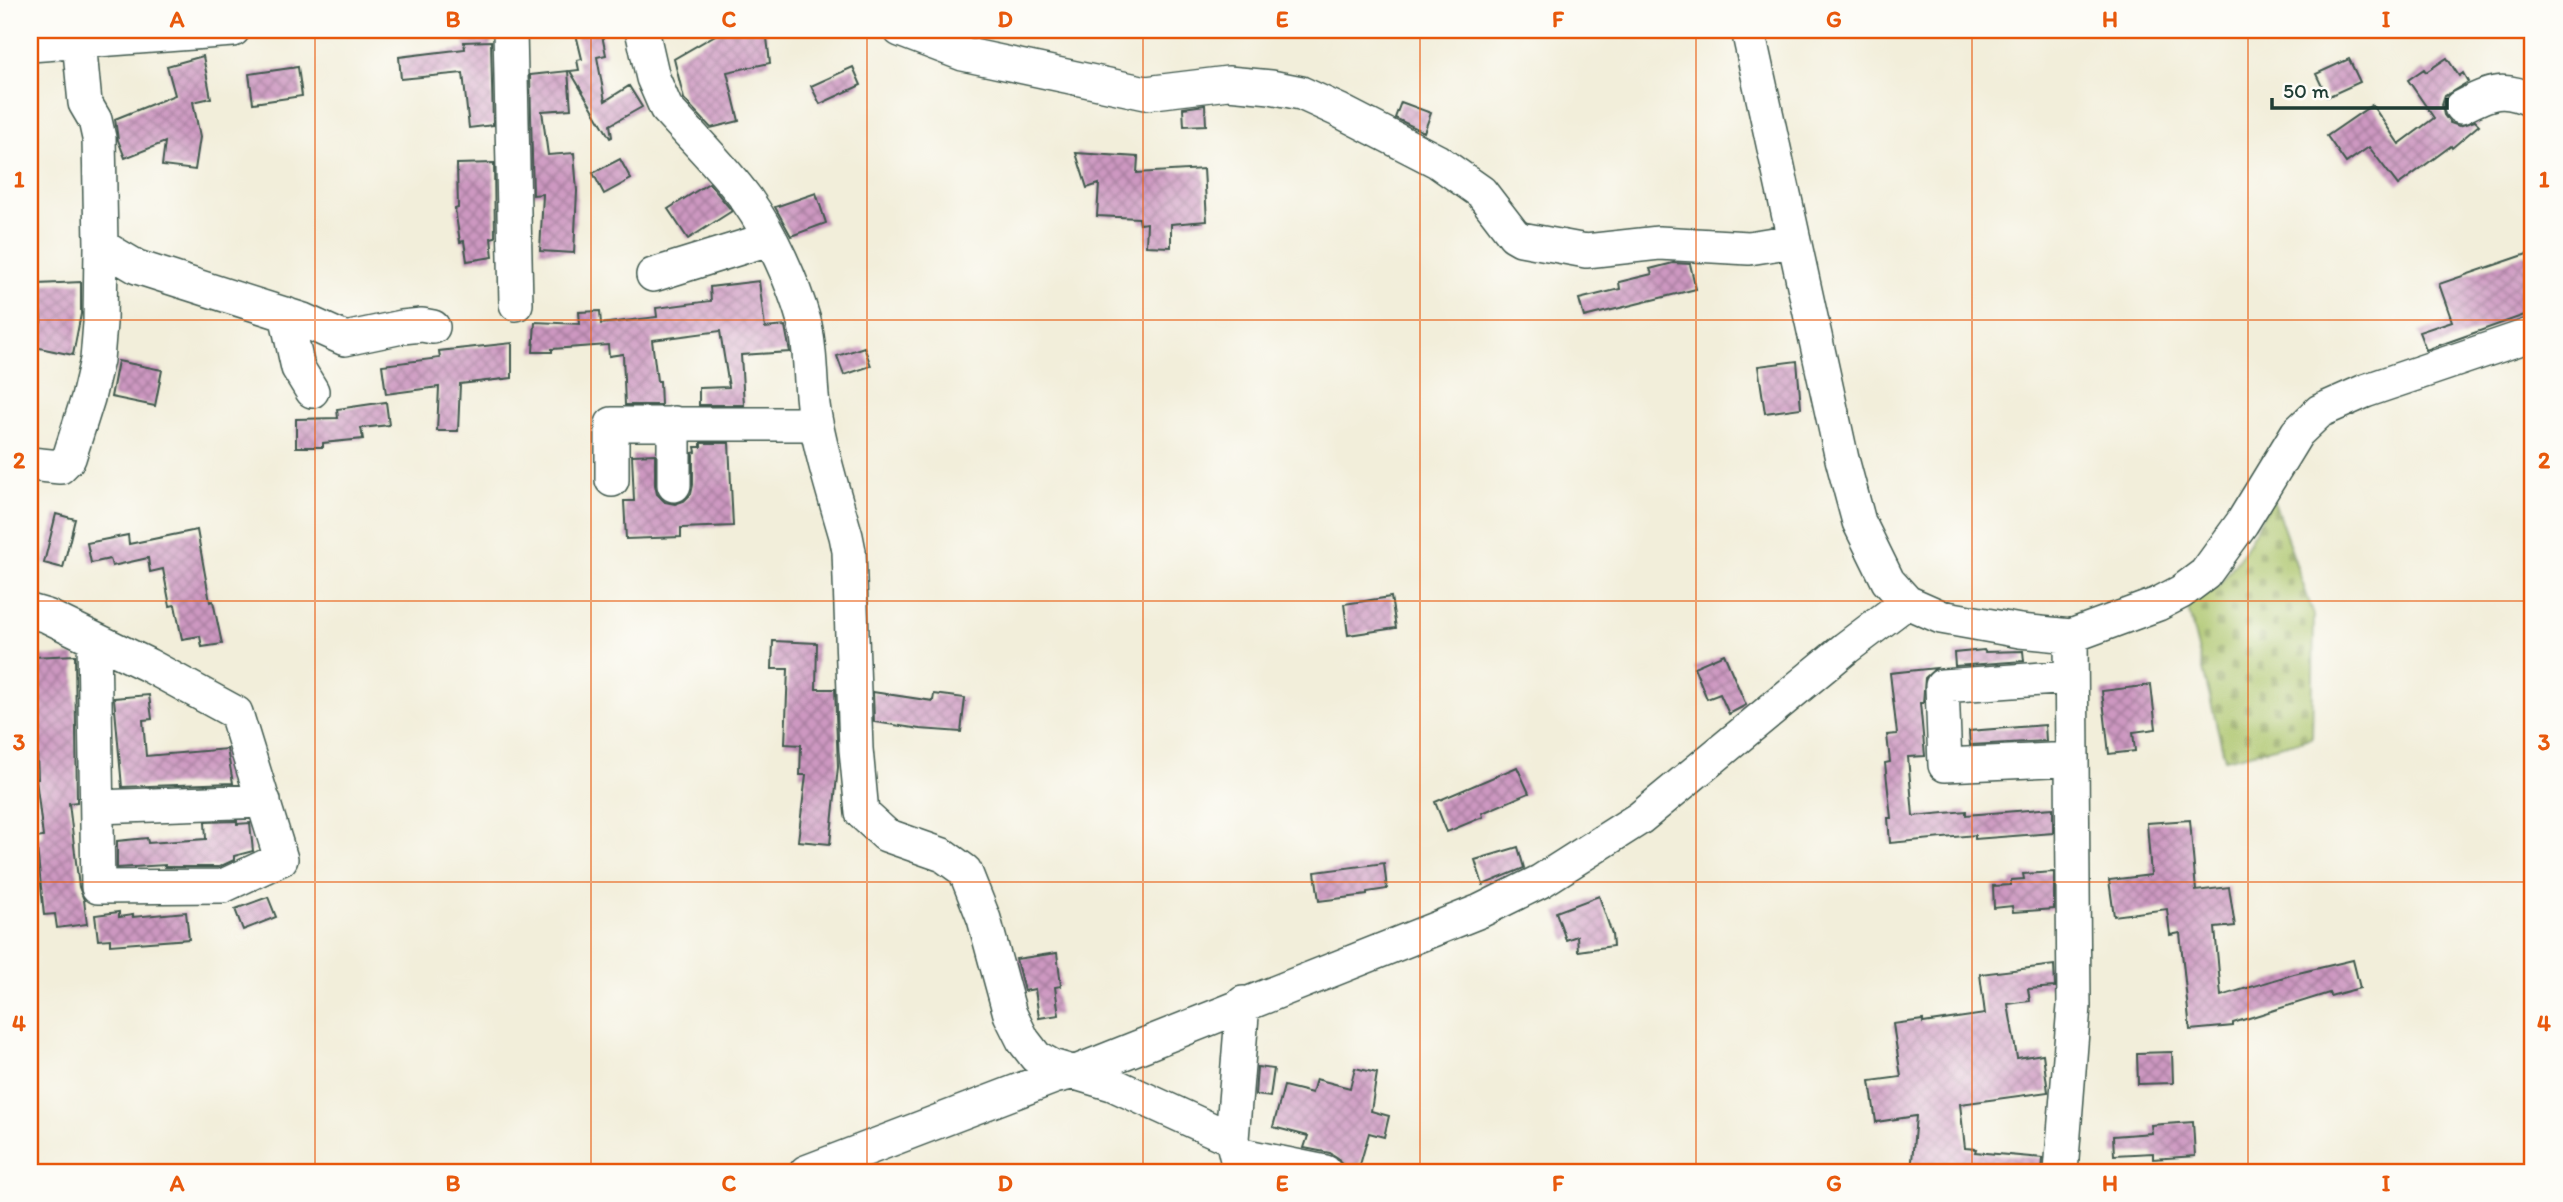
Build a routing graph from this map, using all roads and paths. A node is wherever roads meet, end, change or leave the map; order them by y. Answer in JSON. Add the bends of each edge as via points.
{"nodes":[{"id":1,"x":233,"y":30,"type":"edge"},
{"id":2,"x":510,"y":30,"type":"edge"},
{"id":3,"x":642,"y":30,"type":"edge"},
{"id":4,"x":900,"y":30,"type":"edge"},
{"id":5,"x":1748,"y":30,"type":"edge"},
{"id":6,"x":79,"y":41,"type":"junction"},
{"id":7,"x":30,"y":45,"type":"edge"},
{"id":8,"x":2533,"y":101,"type":"edge"},
{"id":9,"x":2461,"y":107,"type":"dead end"},
{"id":10,"x":769,"y":239,"type":"junction"},
{"id":11,"x":1793,"y":241,"type":"junction"},
{"id":12,"x":101,"y":246,"type":"junction"},
{"id":13,"x":653,"y":275,"type":"dead end"},
{"id":14,"x":516,"y":304,"type":"dead end"},
{"id":15,"x":286,"y":314,"type":"junction"},
{"id":16,"x":433,"y":327,"type":"dead end"},
{"id":17,"x":2533,"y":334,"type":"edge"},
{"id":18,"x":312,"y":391,"type":"dead end"},
{"id":19,"x":674,"y":423,"type":"junction"},
{"id":20,"x":816,"y":424,"type":"junction"},
{"id":21,"x":30,"y":464,"type":"edge"},
{"id":22,"x":612,"y":480,"type":"dead end"},
{"id":23,"x":674,"y":485,"type":"dead end"},
{"id":24,"x":1907,"y":602,"type":"junction"},
{"id":25,"x":30,"y":611,"type":"edge"},
{"id":26,"x":2071,"y":636,"type":"junction"},
{"id":27,"x":94,"y":639,"type":"junction"},
{"id":28,"x":2071,"y":677,"type":"junction"},
{"id":29,"x":2072,"y":759,"type":"junction"},
{"id":30,"x":264,"y":802,"type":"junction"},
{"id":31,"x":97,"y":807,"type":"junction"},
{"id":32,"x":1243,"y":1003,"type":"junction"},
{"id":33,"x":1076,"y":1072,"type":"junction"},
{"id":34,"x":1236,"y":1155,"type":"edge"},
{"id":35,"x":806,"y":1172,"type":"edge"},
{"id":36,"x":1325,"y":1172,"type":"edge"},
{"id":37,"x":2061,"y":1172,"type":"edge"}],
"edges":[{"from":1,"to":6,"type":"street"},
{"from":2,"to":14,"type":"street"},
{"from":3,"to":10,"type":"street","via":[[653,78],[666,108],[746,199]]},
{"from":4,"to":11,"type":"street","via":[[963,54],[1146,93],[1228,83],[1301,93],[1437,161],[1481,192],[1521,239],[1586,251],[1659,243],[1749,248]]},
{"from":5,"to":11,"type":"street"},
{"from":6,"to":7,"type":"street"},
{"from":6,"to":12,"type":"street","via":[[85,103],[99,138]]},
{"from":8,"to":9,"type":"street","via":[[2500,91]]},
{"from":10,"to":13,"type":"street"},
{"from":10,"to":20,"type":"street","via":[[803,318]]},
{"from":11,"to":24,"type":"street","via":[[1858,522],[1888,581]]},
{"from":12,"to":15,"type":"street","via":[[137,267]]},
{"from":12,"to":21,"type":"street","via":[[97,360],[69,458],[60,467]]},
{"from":15,"to":16,"type":"street","via":[[345,339],[402,327]]},
{"from":15,"to":18,"type":"street","via":[[298,368]]},
{"from":17,"to":26,"type":"street","via":[[2365,391],[2320,411],[2297,433],[2205,574],[2158,604]]},
{"from":19,"to":20,"type":"street"},
{"from":19,"to":22,"type":"street","via":[[612,424]]},
{"from":19,"to":23,"type":"street"},
{"from":20,"to":33,"type":"street","via":[[849,551],[862,813],[886,835],[943,855],[965,871],[984,919],[1010,1014],[1023,1040],[1036,1057]]},
{"from":24,"to":26,"type":"street","via":[[1941,617]]},
{"from":24,"to":32,"type":"street","via":[[1640,818],[1541,881],[1480,911]]},
{"from":25,"to":27,"type":"street"},
{"from":26,"to":28,"type":"street"},
{"from":27,"to":30,"type":"street","via":[[236,713]]},
{"from":27,"to":31,"type":"street"},
{"from":28,"to":29,"type":"street"},
{"from":28,"to":29,"type":"street","via":[[1942,686],[1945,765]]},
{"from":29,"to":37,"type":"street","via":[[2074,1006]]},
{"from":30,"to":31,"type":"street"},
{"from":30,"to":31,"type":"street","via":[[281,859],[223,886],[98,887]]},
{"from":32,"to":33,"type":"street"},
{"from":32,"to":34,"type":"street"},
{"from":33,"to":34,"type":"street","via":[[1112,1084]]},
{"from":33,"to":35,"type":"street"},
{"from":34,"to":36,"type":"street"}]}
